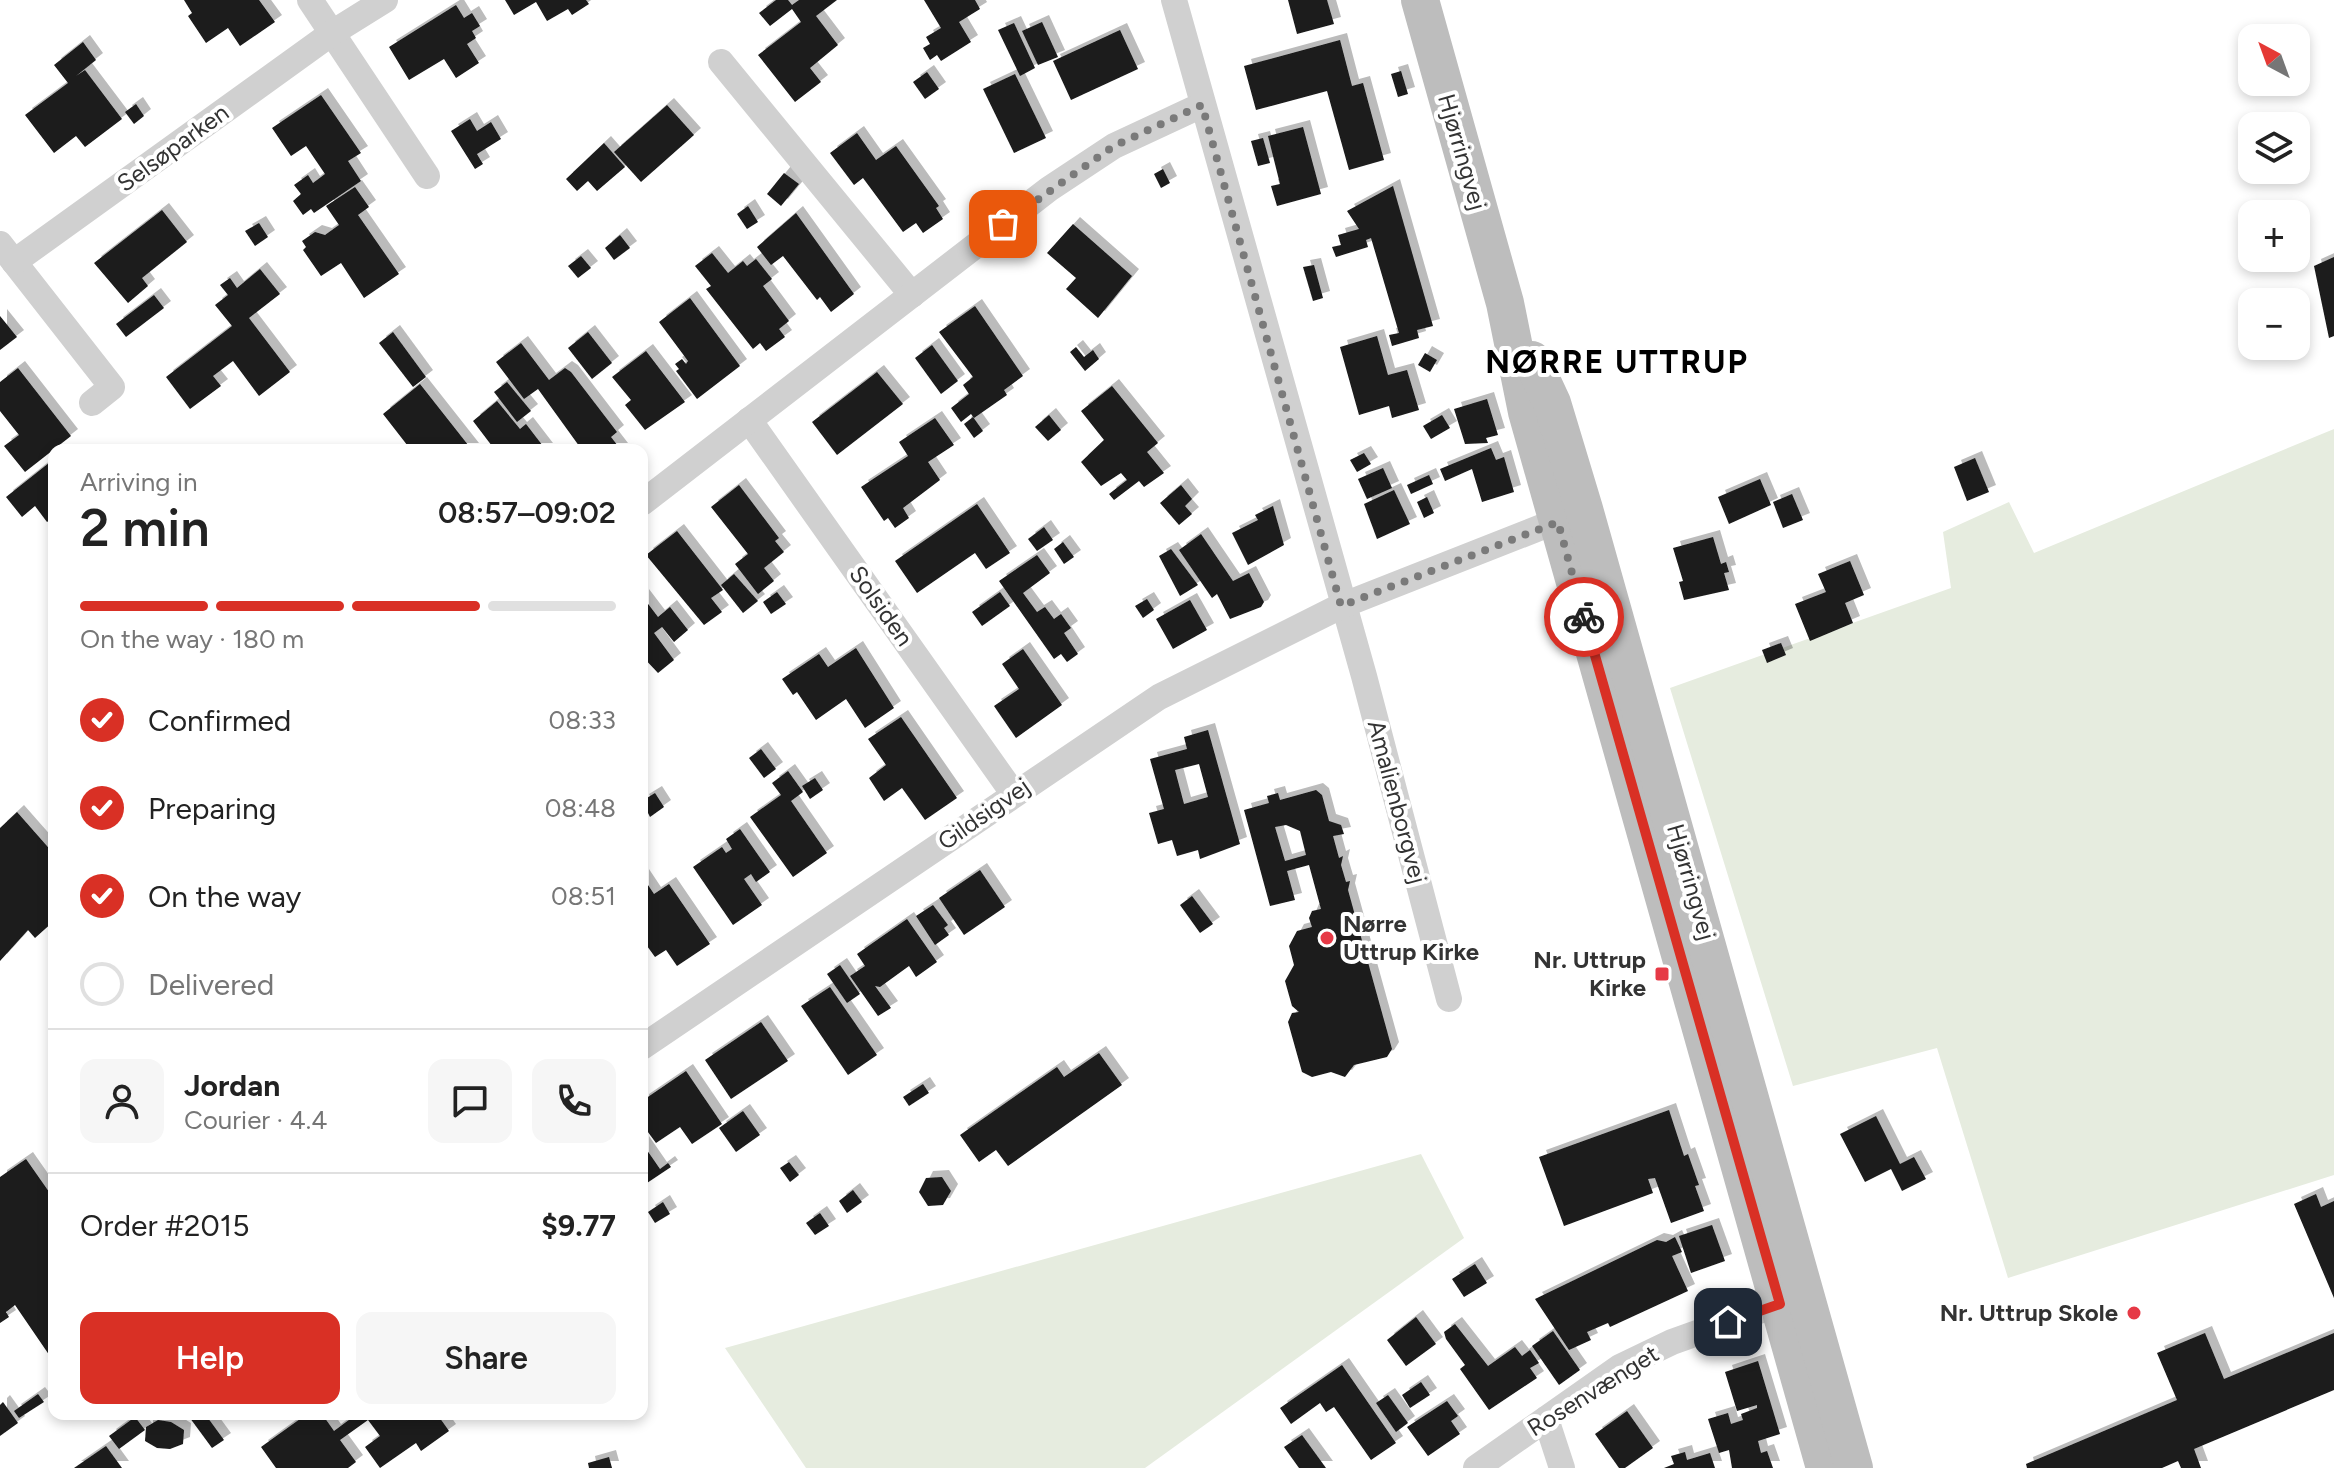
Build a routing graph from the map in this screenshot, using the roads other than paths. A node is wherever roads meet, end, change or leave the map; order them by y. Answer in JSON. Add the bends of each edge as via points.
{"nodes":[{"id":1,"x":310,"y":0,"type":"edge"},
{"id":2,"x":385,"y":0,"type":"edge"},
{"id":3,"x":1174,"y":0,"type":"edge"},
{"id":4,"x":1420,"y":0,"type":"edge"},
{"id":5,"x":332,"y":33,"type":"junction"},
{"id":6,"x":721,"y":62,"type":"dead end"},
{"id":7,"x":1202,"y":105,"type":"junction"},
{"id":8,"x":427,"y":176,"type":"dead end"},
{"id":9,"x":7,"y":253,"type":"edge"},
{"id":10,"x":912,"y":295,"type":"junction"},
{"id":11,"x":92,"y":403,"type":"dead end"},
{"id":12,"x":749,"y":420,"type":"junction"},
{"id":13,"x":648,"y":498,"type":"edge"},
{"id":14,"x":1571,"y":515,"type":"junction"},
{"id":15,"x":1341,"y":606,"type":"junction"},
{"id":16,"x":1013,"y":793,"type":"junction"},
{"id":17,"x":1449,"y":999,"type":"dead end"},
{"id":18,"x":648,"y":1043,"type":"edge"},
{"id":19,"x":1793,"y":1299,"type":"junction"},
{"id":20,"x":1546,"y":1419,"type":"junction"},
{"id":21,"x":1476,"y":1468,"type":"edge"},
{"id":22,"x":1562,"y":1468,"type":"edge"},
{"id":23,"x":1825,"y":1468,"type":"edge"},
{"id":24,"x":1854,"y":1468,"type":"edge"}],
"edges":[{"from":1,"to":5,"type":"street"},
{"from":2,"to":5,"type":"street","name":"Selsøparken"},
{"from":3,"to":7,"type":"street","name":"Amalienborgvej"},
{"from":4,"to":14,"type":"main road","name":"Hjørringvej","via":[[1505,303],[1527,412]]},
{"from":5,"to":8,"type":"street"},
{"from":5,"to":9,"type":"street","name":"Selsøparken"},
{"from":6,"to":10,"type":"street"},
{"from":7,"to":10,"type":"street","via":[[1114,146]]},
{"from":7,"to":15,"type":"street","name":"Amalienborgvej"},
{"from":9,"to":11,"type":"street","name":"Selsøparken","via":[[112,387]]},
{"from":10,"to":12,"type":"street"},
{"from":12,"to":13,"type":"street"},
{"from":12,"to":16,"type":"street","name":"Solsiden"},
{"from":14,"to":15,"type":"street"},
{"from":14,"to":19,"type":"main road","name":"Hjørringvej"},
{"from":15,"to":16,"type":"street","name":"Gildsigvej","via":[[1159,697]]},
{"from":15,"to":17,"type":"street","name":"Amalienborgvej"},
{"from":16,"to":18,"type":"street","name":"Gildsigvej"},
{"from":19,"to":20,"type":"street","name":"Rosenvænget","via":[[1672,1342],[1620,1367]]},
{"from":19,"to":23,"type":"main road","name":"Hjørringvej"},
{"from":19,"to":24,"type":"main road","name":"Hjørringvej"},
{"from":20,"to":21,"type":"street","name":"Rosenvænget"},
{"from":20,"to":22,"type":"street"}]}
